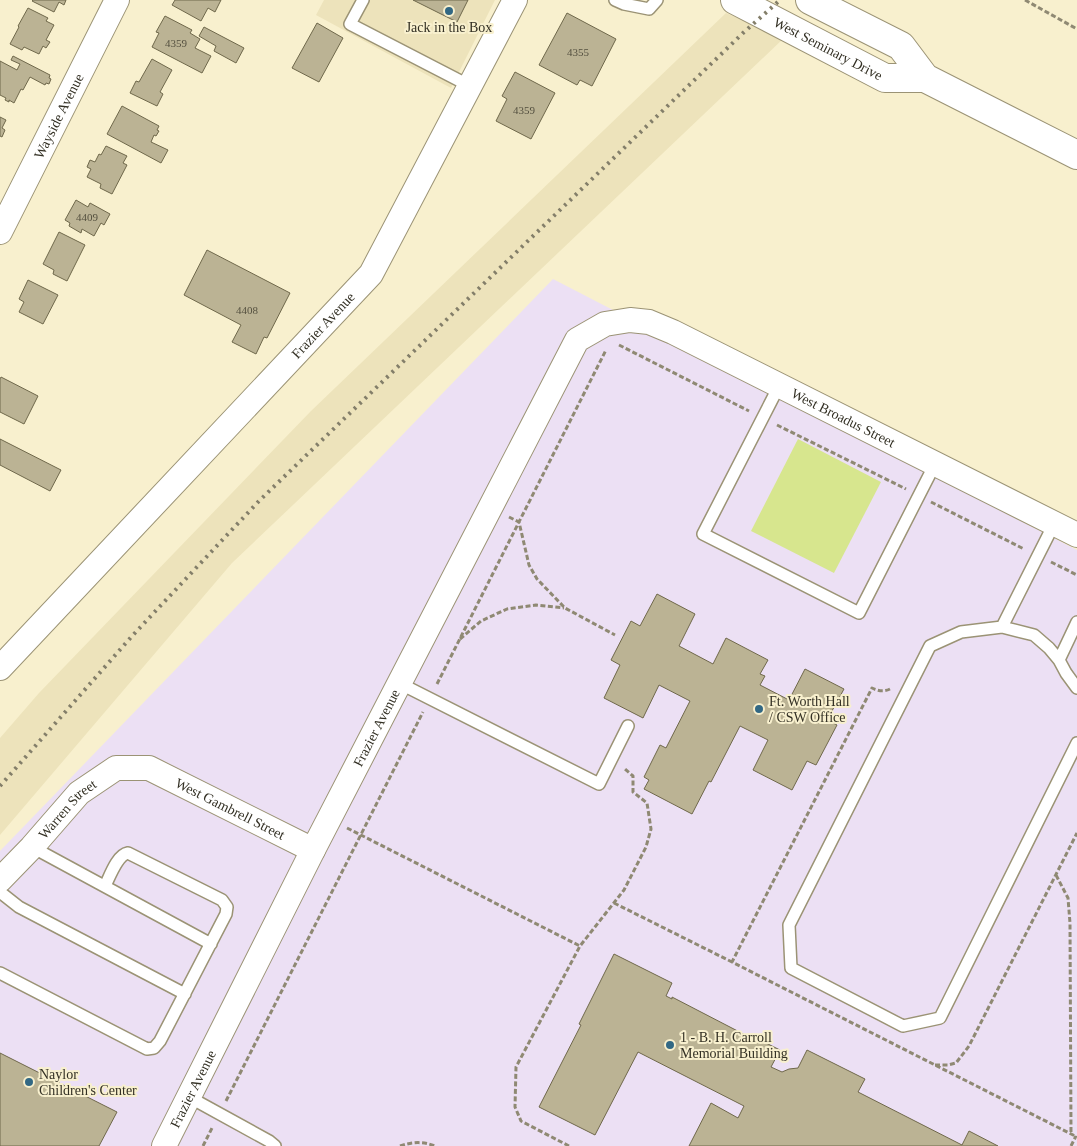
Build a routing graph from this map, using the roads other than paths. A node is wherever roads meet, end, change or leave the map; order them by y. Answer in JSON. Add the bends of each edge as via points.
{"nodes":[{"id":1,"x":117,"y":0,"type":"edge"},
{"id":2,"x":363,"y":0,"type":"edge"},
{"id":3,"x":515,"y":0,"type":"edge"},
{"id":4,"x":615,"y":0,"type":"edge"},
{"id":5,"x":657,"y":0,"type":"edge"},
{"id":6,"x":735,"y":0,"type":"edge"},
{"id":7,"x":810,"y":0,"type":"edge"},
{"id":8,"x":925,"y":78,"type":"junction"},
{"id":9,"x":470,"y":86,"type":"junction"},
{"id":10,"x":1077,"y":155,"type":"edge"},
{"id":11,"x":0,"y":232,"type":"edge"},
{"id":12,"x":610,"y":338,"type":"joint"},
{"id":13,"x":779,"y":386,"type":"junction"},
{"id":14,"x":935,"y":464,"type":"junction"},
{"id":15,"x":1070,"y":528,"type":"edge"},
{"id":16,"x":1077,"y":622,"type":"edge"},
{"id":17,"x":1002,"y":627,"type":"junction"},
{"id":18,"x":1059,"y":660,"type":"junction"},
{"id":19,"x":0,"y":668,"type":"edge"},
{"id":20,"x":399,"y":684,"type":"junction"},
{"id":21,"x":1077,"y":688,"type":"edge"},
{"id":22,"x":628,"y":726,"type":"dead end"},
{"id":23,"x":1077,"y":743,"type":"edge"},
{"id":24,"x":149,"y":768,"type":"joint"},
{"id":25,"x":32,"y":847,"type":"junction"},
{"id":26,"x":313,"y":850,"type":"junction"},
{"id":27,"x":0,"y":880,"type":"edge"},
{"id":28,"x":105,"y":886,"type":"junction"},
{"id":29,"x":0,"y":892,"type":"edge"},
{"id":30,"x":211,"y":944,"type":"junction"},
{"id":31,"x":0,"y":973,"type":"edge"},
{"id":32,"x":185,"y":994,"type":"junction"},
{"id":33,"x":189,"y":1097,"type":"junction"},
{"id":34,"x":164,"y":1146,"type":"edge"},
{"id":35,"x":275,"y":1146,"type":"edge"}],
"edges":[{"from":1,"to":11,"type":"street","name":"Wayside Avenue"},
{"from":2,"to":9,"type":"lane","via":[[350,24]]},
{"from":3,"to":9,"type":"street","name":"Frazier Avenue"},
{"from":4,"to":5,"type":"lane","via":[[649,8]]},
{"from":6,"to":8,"type":"main road","name":"West Seminary Drive","via":[[885,78]]},
{"from":7,"to":8,"type":"main road","name":"West Seminary Drive","via":[[901,46]]},
{"from":8,"to":10,"type":"main road","name":"West Seminary Drive"},
{"from":9,"to":19,"type":"street","name":"Frazier Avenue","via":[[372,274]]},
{"from":12,"to":13,"type":"street","name":"West Broadus Street","via":[[630,320],[650,322]]},
{"from":12,"to":20,"type":"street","name":"Frazier Avenue","via":[[577,340]]},
{"from":13,"to":14,"type":"street","name":"West Broadus Street"},
{"from":13,"to":14,"type":"lane","via":[[703,534],[859,613]]},
{"from":14,"to":15,"type":"street","name":"West Broadus Street"},
{"from":15,"to":17,"type":"lane","via":[[1038,555]]},
{"from":16,"to":18,"type":"lane"},
{"from":17,"to":18,"type":"lane","via":[[1034,635]]},
{"from":17,"to":23,"type":"lane","via":[[961,632],[930,646],[789,925],[790,968],[902,1026],[940,1018]]},
{"from":18,"to":21,"type":"lane"},
{"from":20,"to":22,"type":"lane","via":[[599,784]]},
{"from":20,"to":26,"type":"street","name":"Frazier Avenue"},
{"from":24,"to":25,"type":"street","name":"Warren Street","via":[[116,768],[108,773],[79,793]]},
{"from":24,"to":26,"type":"street","name":"West Gambrell Street"},
{"from":25,"to":27,"type":"street","name":"Warren Street"},
{"from":25,"to":28,"type":"lane"},
{"from":26,"to":33,"type":"street","name":"Frazier Avenue"},
{"from":28,"to":30,"type":"lane"},
{"from":28,"to":30,"type":"lane","via":[[120,858],[128,853],[222,900],[227,907],[226,914]]},
{"from":29,"to":32,"type":"lane","via":[[19,907]]},
{"from":30,"to":32,"type":"lane"},
{"from":31,"to":32,"type":"lane","via":[[147,1049],[154,1048],[160,1041]]},
{"from":33,"to":34,"type":"street","name":"Frazier Avenue"},
{"from":33,"to":35,"type":"lane"}]}
